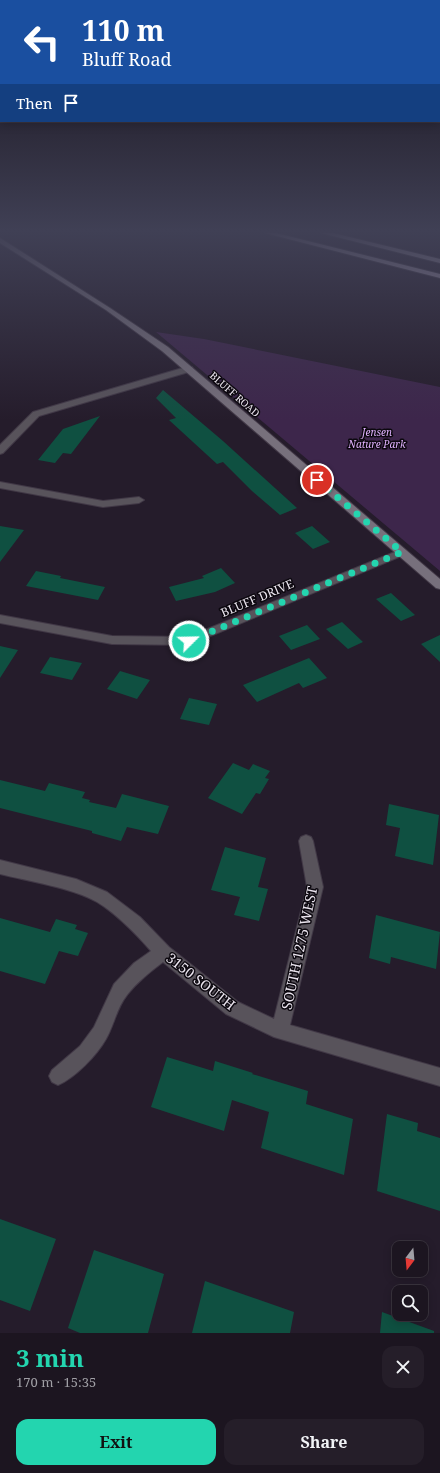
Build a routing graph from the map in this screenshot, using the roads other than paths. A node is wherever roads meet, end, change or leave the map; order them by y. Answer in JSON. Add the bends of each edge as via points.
{"nodes":[{"id":1,"x":86,"y":295,"type":"edge"},
{"id":2,"x":189,"y":370,"type":"junction"},
{"id":3,"x":0,"y":451,"type":"edge"},
{"id":4,"x":0,"y":485,"type":"edge"},
{"id":5,"x":139,"y":500,"type":"dead end"},
{"id":6,"x":402,"y":552,"type":"junction"},
{"id":7,"x":440,"y":585,"type":"edge"},
{"id":8,"x":0,"y":619,"type":"edge"},
{"id":9,"x":306,"y":841,"type":"dead end"},
{"id":10,"x":0,"y":866,"type":"edge"},
{"id":11,"x":163,"y":952,"type":"junction"},
{"id":12,"x":280,"y":1031,"type":"junction"},
{"id":13,"x":58,"y":1076,"type":"dead end"},
{"id":14,"x":440,"y":1077,"type":"edge"}],
"edges":[{"from":1,"to":2,"type":"main road","name":"BLUFF ROAD","via":[[165,349]]},
{"from":2,"to":3,"type":"street","via":[[36,414]]},
{"from":2,"to":6,"type":"main road","name":"BLUFF ROAD"},
{"from":4,"to":5,"type":"street","via":[[103,504]]},
{"from":6,"to":7,"type":"main road","name":"BLUFF ROAD"},
{"from":6,"to":8,"type":"street","name":"BLUFF DRIVE","via":[[189,641],[112,640]]},
{"from":9,"to":12,"type":"street","name":"SOUTH 1275 WEST","via":[[315,887]]},
{"from":10,"to":11,"type":"street","name":"3150 SOUTH","via":[[76,886],[102,897],[135,922]]},
{"from":11,"to":12,"type":"street","name":"3150 SOUTH","via":[[232,1008]]},
{"from":11,"to":13,"type":"street","via":[[140,969],[120,990],[100,1033],[86,1052]]},
{"from":12,"to":14,"type":"street","name":"3150 SOUTH"}]}
